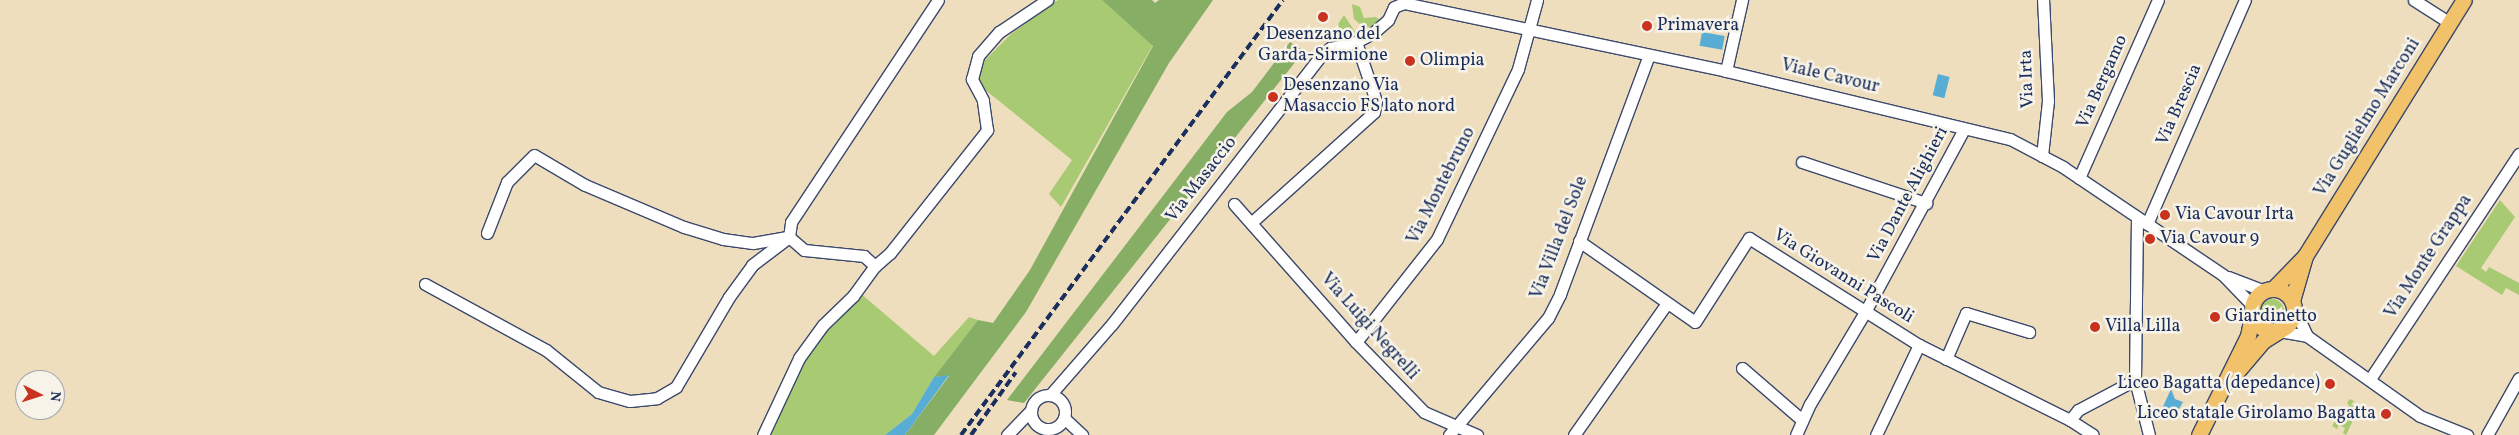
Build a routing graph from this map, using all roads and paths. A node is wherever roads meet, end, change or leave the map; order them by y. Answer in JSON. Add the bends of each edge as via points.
{"nodes":[{"id":1,"x":938,"y":0,"type":"edge"},
{"id":2,"x":1047,"y":0,"type":"edge"},
{"id":3,"x":1537,"y":0,"type":"edge"},
{"id":4,"x":1742,"y":0,"type":"edge"},
{"id":5,"x":2043,"y":0,"type":"edge"},
{"id":6,"x":2158,"y":0,"type":"edge"},
{"id":7,"x":2245,"y":0,"type":"edge"},
{"id":8,"x":2414,"y":0,"type":"edge"},
{"id":9,"x":2464,"y":0,"type":"edge"},
{"id":10,"x":1397,"y":4,"type":"edge"},
{"id":11,"x":2450,"y":22,"type":"junction"},
{"id":12,"x":1530,"y":28,"type":"junction"},
{"id":13,"x":1356,"y":42,"type":"junction"},
{"id":14,"x":1649,"y":55,"type":"junction"},
{"id":15,"x":1726,"y":71,"type":"junction"},
{"id":16,"x":1964,"y":129,"type":"junction"},
{"id":17,"x":2042,"y":156,"type":"junction"},
{"id":18,"x":2516,"y":160,"type":"edge"},
{"id":19,"x":1802,"y":162,"type":"dead end"},
{"id":20,"x":2079,"y":178,"type":"junction"},
{"id":21,"x":1926,"y":203,"type":"junction"},
{"id":22,"x":1234,"y":204,"type":"dead end"},
{"id":23,"x":2136,"y":217,"type":"junction"},
{"id":24,"x":1252,"y":222,"type":"junction"},
{"id":25,"x":2147,"y":224,"type":"junction"},
{"id":26,"x":487,"y":233,"type":"dead end"},
{"id":27,"x":789,"y":237,"type":"junction"},
{"id":28,"x":1579,"y":241,"type":"junction"},
{"id":29,"x":2306,"y":256,"type":"junction"},
{"id":30,"x":874,"y":266,"type":"junction"},
{"id":31,"x":2223,"y":275,"type":"junction"},
{"id":32,"x":425,"y":284,"type":"dead end"},
{"id":33,"x":2268,"y":290,"type":"junction"},
{"id":34,"x":1667,"y":303,"type":"junction"},
{"id":35,"x":2293,"y":304,"type":"junction"},
{"id":36,"x":2252,"y":310,"type":"junction"},
{"id":37,"x":1865,"y":312,"type":"junction"},
{"id":38,"x":2280,"y":331,"type":"junction"},
{"id":39,"x":2029,"y":332,"type":"dead end"},
{"id":40,"x":2307,"y":336,"type":"junction"},
{"id":41,"x":1356,"y":342,"type":"junction"},
{"id":42,"x":1920,"y":346,"type":"junction"},
{"id":43,"x":1946,"y":359,"type":"junction"},
{"id":44,"x":1742,"y":368,"type":"dead end"},
{"id":45,"x":2519,"y":378,"type":"edge"},
{"id":46,"x":2370,"y":379,"type":"junction"},
{"id":47,"x":2135,"y":380,"type":"junction"},
{"id":48,"x":2220,"y":393,"type":"junction"},
{"id":49,"x":1050,"y":395,"type":"junction"},
{"id":50,"x":1031,"y":410,"type":"junction"},
{"id":51,"x":1064,"y":418,"type":"junction"},
{"id":52,"x":1802,"y":420,"type":"junction"},
{"id":53,"x":2070,"y":420,"type":"junction"},
{"id":54,"x":1457,"y":426,"type":"junction"},
{"id":55,"x":1051,"y":432,"type":"edge"},
{"id":56,"x":2088,"y":433,"type":"edge"},
{"id":57,"x":2198,"y":433,"type":"edge"},
{"id":58,"x":763,"y":435,"type":"edge"},
{"id":59,"x":1007,"y":435,"type":"edge"},
{"id":60,"x":1082,"y":435,"type":"edge"},
{"id":61,"x":1449,"y":435,"type":"edge"},
{"id":62,"x":1476,"y":435,"type":"edge"},
{"id":63,"x":1574,"y":435,"type":"edge"},
{"id":64,"x":1796,"y":435,"type":"edge"},
{"id":65,"x":1876,"y":435,"type":"edge"},
{"id":66,"x":2149,"y":435,"type":"edge"},
{"id":67,"x":2467,"y":435,"type":"edge"},
{"id":68,"x":2487,"y":435,"type":"edge"}],
"edges":[{"from":1,"to":27,"type":"street","via":[[791,222]]},
{"from":2,"to":30,"type":"street","via":[[999,32],[978,56],[972,79],[983,100],[987,130],[890,253]]},
{"from":3,"to":12,"type":"street","name":"Via Montebruno"},
{"from":4,"to":15,"type":"street"},
{"from":5,"to":17,"type":"street","name":"Via Irta","via":[[2048,101]]},
{"from":6,"to":20,"type":"street","name":"Via Bergamo"},
{"from":7,"to":25,"type":"street","name":"Via Brescia"},
{"from":8,"to":11,"type":"street"},
{"from":9,"to":11,"type":"main road","name":"Via Guglielmo Marconi"},
{"from":10,"to":12,"type":"street","name":"Viale Cavour","via":[[1408,3]]},
{"from":10,"to":13,"type":"street","name":"Via Masaccio","via":[[1388,20]]},
{"from":11,"to":29,"type":"main road","name":"Via Guglielmo Marconi"},
{"from":12,"to":14,"type":"street","name":"Viale Cavour"},
{"from":12,"to":41,"type":"street","name":"Via Montebruno","via":[[1497,117],[1437,239]]},
{"from":13,"to":24,"type":"street","via":[[1376,101],[1374,112]]},
{"from":13,"to":49,"type":"street","name":"Via Masaccio","via":[[1330,48],[1310,69],[1112,324]]},
{"from":14,"to":15,"type":"street","name":"Viale Cavour"},
{"from":14,"to":28,"type":"street","name":"Via Villa del Sole"},
{"from":15,"to":16,"type":"street","name":"Viale Cavour"},
{"from":16,"to":17,"type":"street","name":"Viale Cavour","via":[[2010,138]]},
{"from":16,"to":21,"type":"street","name":"Via Dante Alighieri"},
{"from":17,"to":20,"type":"street","name":"Viale Cavour"},
{"from":18,"to":46,"type":"street","name":"Via Monte Grappa"},
{"from":19,"to":21,"type":"street"},
{"from":20,"to":23,"type":"street","name":"Viale Cavour"},
{"from":21,"to":37,"type":"street","name":"Via Dante Alighieri"},
{"from":22,"to":24,"type":"street","name":"Via Luigi Negrelli"},
{"from":23,"to":25,"type":"street","name":"Viale Cavour"},
{"from":23,"to":47,"type":"street"},
{"from":24,"to":41,"type":"street","name":"Via Luigi Negrelli"},
{"from":25,"to":31,"type":"street","name":"Viale Cavour"},
{"from":26,"to":27,"type":"street","via":[[506,182],[534,155],[585,185],[684,227],[753,243]]},
{"from":27,"to":30,"type":"street","via":[[804,250],[864,256]]},
{"from":27,"to":32,"type":"street","via":[[752,265],[729,297],[676,387],[657,398],[630,401],[598,392],[546,350]]},
{"from":28,"to":34,"type":"street","name":"Via Giovanni Pascoli"},
{"from":28,"to":54,"type":"street","name":"Via Villa del Sole","via":[[1548,318]]},
{"from":29,"to":33,"type":"main road","name":"Via Guglielmo Marconi"},
{"from":29,"to":35,"type":"main road","name":"Via Guglielmo Marconi"},
{"from":30,"to":58,"type":"street","via":[[853,296],[823,325],[800,358]]},
{"from":31,"to":33,"type":"street","name":"Viale Cavour"},
{"from":31,"to":36,"type":"street","name":"Viale Cavour"},
{"from":33,"to":35,"type":"main road","via":[[2284,292]]},
{"from":33,"to":36,"type":"main road"},
{"from":34,"to":37,"type":"street","name":"Via Giovanni Pascoli","via":[[1695,322],[1749,238]]},
{"from":34,"to":63,"type":"street"},
{"from":35,"to":38,"type":"main road","via":[[2290,322]]},
{"from":35,"to":40,"type":"street"},
{"from":36,"to":38,"type":"main road","via":[[2262,329]]},
{"from":36,"to":48,"type":"main road","via":[[2248,336]]},
{"from":37,"to":42,"type":"street","name":"Via Giovanni Pascoli"},
{"from":37,"to":52,"type":"street","name":"Via Dante Alighieri"},
{"from":38,"to":40,"type":"street"},
{"from":38,"to":48,"type":"main road","via":[[2263,341]]},
{"from":39,"to":43,"type":"street","via":[[1966,313]]},
{"from":40,"to":46,"type":"street"},
{"from":41,"to":54,"type":"street","name":"Via Luigi Negrelli","via":[[1424,412]]},
{"from":42,"to":43,"type":"street","name":"Via Giovanni Pascoli"},
{"from":42,"to":65,"type":"street"},
{"from":43,"to":53,"type":"street","name":"Via Giovanni Pascoli"},
{"from":44,"to":52,"type":"street"},
{"from":45,"to":68,"type":"street"},
{"from":46,"to":67,"type":"street","via":[[2420,416]]},
{"from":47,"to":53,"type":"street","via":[[2078,410]]},
{"from":47,"to":66,"type":"street"},
{"from":48,"to":57,"type":"main road"},
{"from":49,"to":50,"type":"street","via":[[1040,397]]},
{"from":49,"to":51,"type":"street","via":[[1063,403]]},
{"from":50,"to":55,"type":"street","via":[[1036,425]]},
{"from":50,"to":59,"type":"street"},
{"from":51,"to":55,"type":"street"},
{"from":51,"to":60,"type":"street"},
{"from":52,"to":64,"type":"street","name":"Via Dante Alighieri"},
{"from":53,"to":56,"type":"street","name":"Via Giovanni Pascoli"},
{"from":54,"to":61,"type":"street","name":"Via Villa del Sole"},
{"from":54,"to":62,"type":"street","name":"Via Luigi Negrelli"}]}
